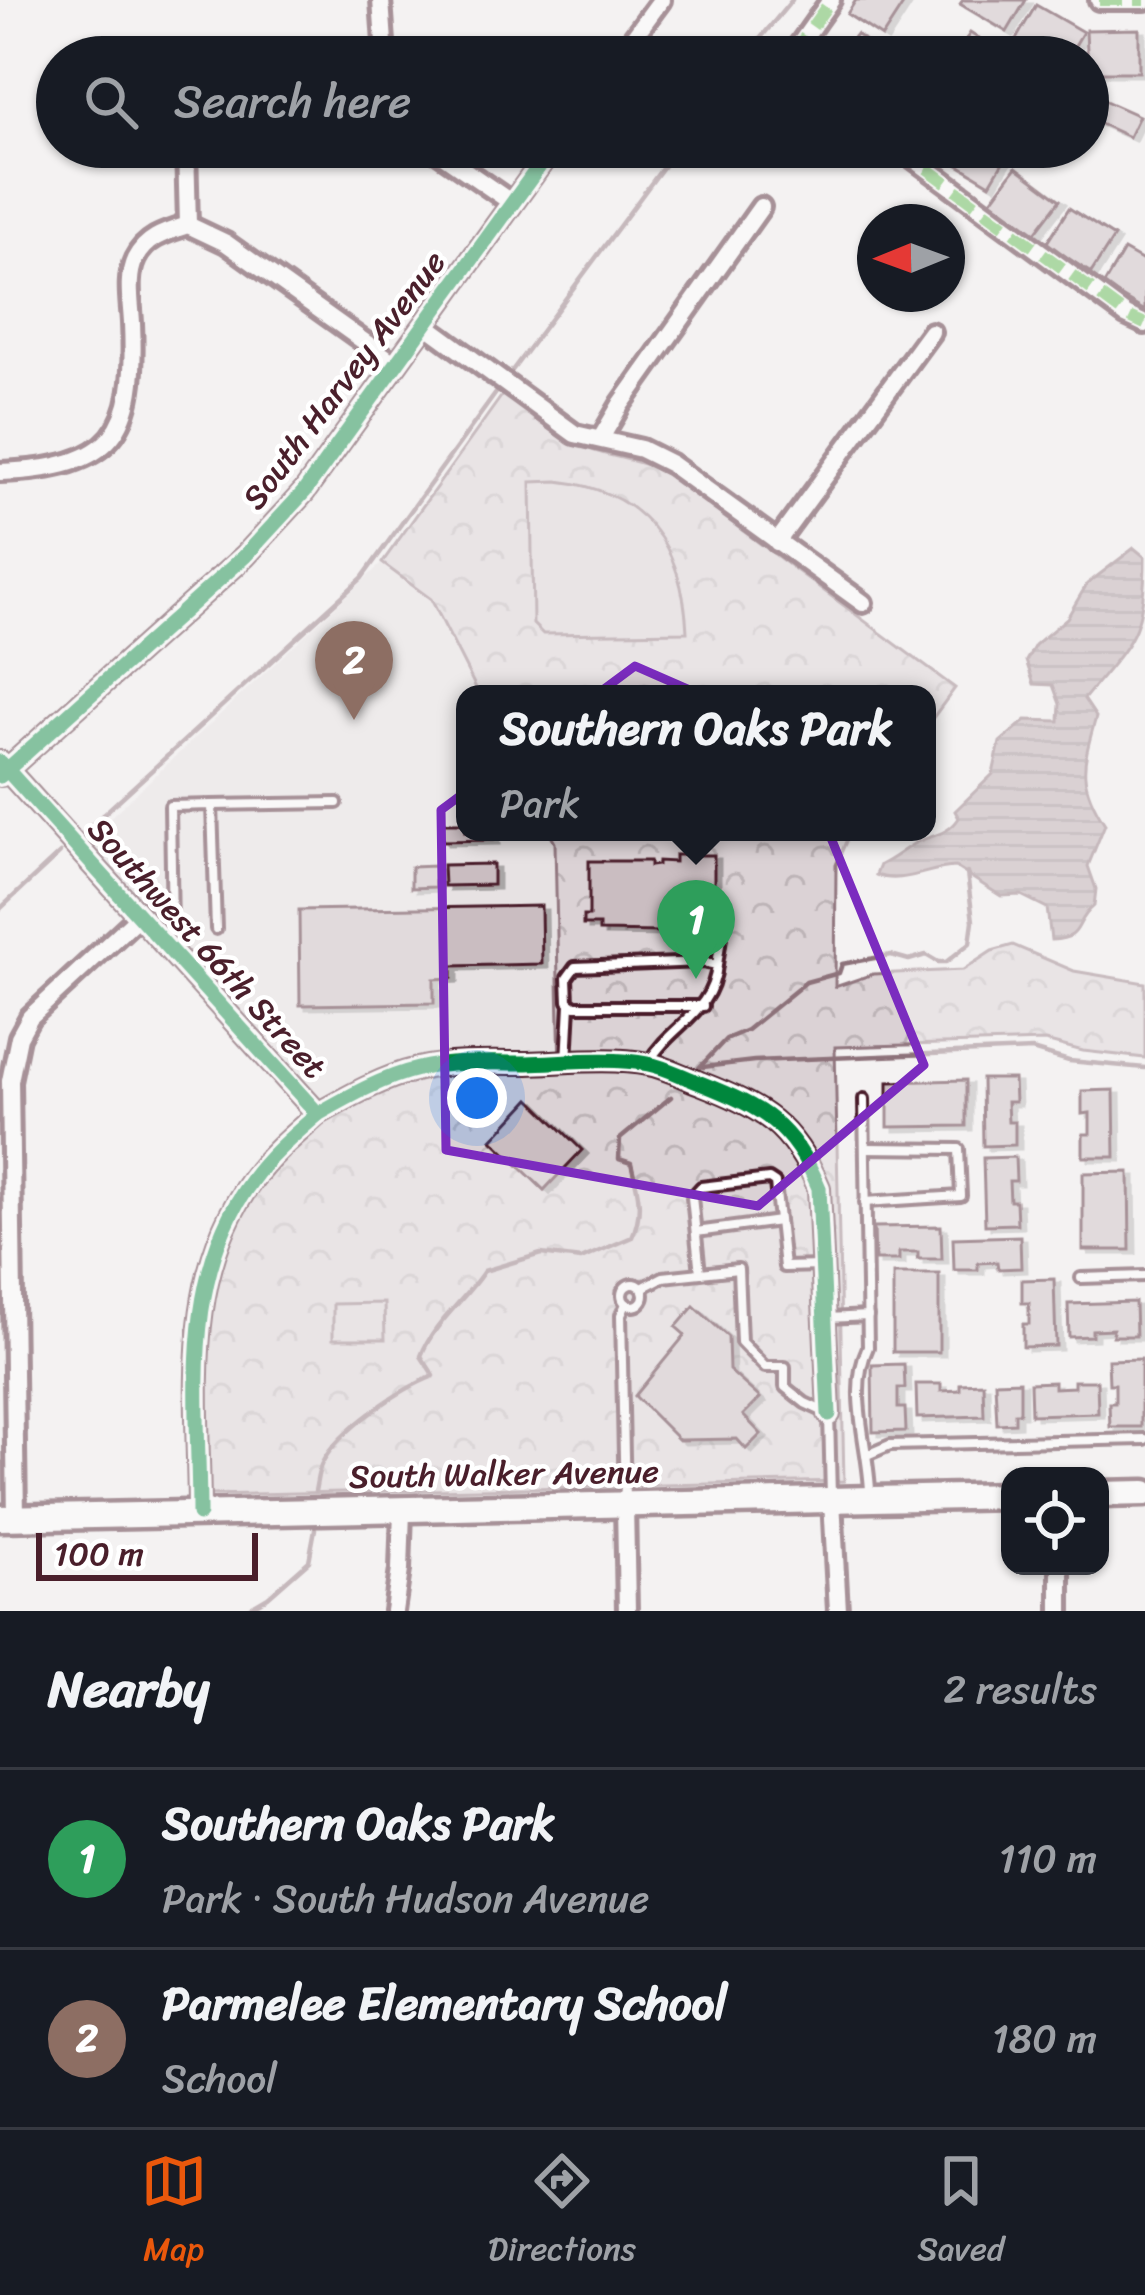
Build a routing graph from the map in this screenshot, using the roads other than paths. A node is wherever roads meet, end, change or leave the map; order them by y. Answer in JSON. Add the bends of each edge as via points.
{"nodes":[{"id":1,"x":381,"y":0,"type":"edge"},
{"id":2,"x":661,"y":0,"type":"edge"},
{"id":3,"x":831,"y":0,"type":"edge"},
{"id":4,"x":1100,"y":0,"type":"edge"},
{"id":5,"x":1145,"y":0,"type":"edge"},
{"id":6,"x":384,"y":36,"type":"edge"},
{"id":7,"x":634,"y":36,"type":"edge"},
{"id":8,"x":806,"y":36,"type":"edge"},
{"id":9,"x":187,"y":168,"type":"edge"},
{"id":10,"x":461,"y":168,"type":"edge"},
{"id":11,"x":538,"y":168,"type":"edge"},
{"id":12,"x":926,"y":168,"type":"edge"},
{"id":13,"x":512,"y":203,"type":"junction"},
{"id":14,"x":761,"y":207,"type":"dead end"},
{"id":15,"x":188,"y":225,"type":"junction"},
{"id":16,"x":1145,"y":324,"type":"edge"},
{"id":17,"x":427,"y":326,"type":"junction"},
{"id":18,"x":931,"y":332,"type":"dead end"},
{"id":19,"x":394,"y":363,"type":"junction"},
{"id":20,"x":601,"y":438,"type":"junction"},
{"id":21,"x":0,"y":472,"type":"edge"},
{"id":22,"x":777,"y":542,"type":"junction"},
{"id":23,"x":863,"y":603,"type":"dead end"},
{"id":24,"x":2,"y":770,"type":"edge"},
{"id":25,"x":337,"y":803,"type":"dead end"},
{"id":26,"x":212,"y":805,"type":"junction"},
{"id":27,"x":725,"y":909,"type":"dead end"},
{"id":28,"x":138,"y":917,"type":"junction"},
{"id":29,"x":216,"y":929,"type":"dead end"},
{"id":30,"x":172,"y":931,"type":"dead end"},
{"id":31,"x":717,"y":965,"type":"junction"},
{"id":32,"x":570,"y":1004,"type":"junction"},
{"id":33,"x":703,"y":1006,"type":"junction"},
{"id":34,"x":567,"y":1062,"type":"junction"},
{"id":35,"x":648,"y":1064,"type":"junction"},
{"id":36,"x":864,"y":1099,"type":"dead end"},
{"id":37,"x":317,"y":1114,"type":"junction"},
{"id":38,"x":865,"y":1148,"type":"junction"},
{"id":39,"x":866,"y":1202,"type":"junction"},
{"id":40,"x":779,"y":1221,"type":"junction"},
{"id":41,"x":696,"y":1232,"type":"junction"},
{"id":42,"x":825,"y":1266,"type":"junction"},
{"id":43,"x":700,"y":1273,"type":"junction"},
{"id":44,"x":1145,"y":1276,"type":"edge"},
{"id":45,"x":1081,"y":1278,"type":"dead end"},
{"id":46,"x":643,"y":1288,"type":"junction"},
{"id":47,"x":626,"y":1304,"type":"junction"},
{"id":48,"x":868,"y":1316,"type":"junction"},
{"id":49,"x":826,"y":1318,"type":"junction"},
{"id":50,"x":829,"y":1414,"type":"junction"},
{"id":51,"x":1145,"y":1439,"type":"edge"},
{"id":52,"x":869,"y":1454,"type":"junction"},
{"id":53,"x":1145,"y":1493,"type":"edge"},
{"id":54,"x":1109,"y":1494,"type":"edge"},
{"id":55,"x":1001,"y":1496,"type":"edge"},
{"id":56,"x":870,"y":1499,"type":"junction"},
{"id":57,"x":832,"y":1500,"type":"junction"},
{"id":58,"x":625,"y":1504,"type":"junction"},
{"id":59,"x":402,"y":1510,"type":"junction"},
{"id":60,"x":199,"y":1514,"type":"junction"},
{"id":61,"x":8,"y":1518,"type":"edge"},
{"id":62,"x":1060,"y":1575,"type":"edge"},
{"id":63,"x":394,"y":1611,"type":"edge"},
{"id":64,"x":627,"y":1611,"type":"edge"},
{"id":65,"x":838,"y":1611,"type":"edge"},
{"id":66,"x":1060,"y":1611,"type":"edge"}],
"edges":[{"from":1,"to":6,"type":"street"},
{"from":2,"to":7,"type":"street"},
{"from":3,"to":8,"type":"street"},
{"from":4,"to":5,"type":"street"},
{"from":9,"to":15,"type":"street"},
{"from":10,"to":13,"type":"street"},
{"from":11,"to":13,"type":"street","name":"South Harvey Avenue"},
{"from":12,"to":16,"type":"street"},
{"from":13,"to":17,"type":"street","name":"South Harvey Avenue"},
{"from":14,"to":20,"type":"street"},
{"from":15,"to":19,"type":"street","via":[[226,243]]},
{"from":15,"to":21,"type":"street","via":[[150,239],[134,260],[133,381],[113,434],[69,465]]},
{"from":17,"to":19,"type":"street","name":"South Harvey Avenue"},
{"from":17,"to":20,"type":"street","via":[[575,434]]},
{"from":18,"to":22,"type":"street"},
{"from":19,"to":24,"type":"street","name":"South Harvey Avenue","via":[[304,492],[245,556]]},
{"from":20,"to":22,"type":"street","via":[[671,464]]},
{"from":22,"to":23,"type":"street"},
{"from":24,"to":28,"type":"street","name":"Southwest 66th Street"},
{"from":25,"to":26,"type":"lane"},
{"from":26,"to":29,"type":"lane"},
{"from":26,"to":30,"type":"lane","via":[[170,806]]},
{"from":27,"to":31,"type":"lane"},
{"from":28,"to":37,"type":"street","name":"Southwest 66th Street"},
{"from":28,"to":61,"type":"street","via":[[30,1017],[19,1037],[10,1081]]},
{"from":31,"to":32,"type":"lane","via":[[574,967]]},
{"from":31,"to":33,"type":"lane"},
{"from":32,"to":33,"type":"lane"},
{"from":32,"to":34,"type":"lane"},
{"from":33,"to":35,"type":"lane"},
{"from":34,"to":35,"type":"street"},
{"from":34,"to":37,"type":"street","via":[[416,1069]]},
{"from":35,"to":42,"type":"street","via":[[738,1098],[790,1134],[819,1188]]},
{"from":36,"to":38,"type":"lane"},
{"from":37,"to":60,"type":"street","name":"Southwest 66th Street","via":[[250,1183],[207,1270],[198,1320]]},
{"from":38,"to":39,"type":"lane"},
{"from":38,"to":39,"type":"lane","via":[[959,1149],[961,1196]]},
{"from":39,"to":48,"type":"lane"},
{"from":40,"to":41,"type":"lane"},
{"from":40,"to":41,"type":"lane","via":[[769,1179],[701,1187],[692,1197]]},
{"from":40,"to":42,"type":"lane","via":[[784,1267]]},
{"from":41,"to":43,"type":"lane"},
{"from":42,"to":49,"type":"street"},
{"from":43,"to":46,"type":"lane"},
{"from":43,"to":50,"type":"lane","via":[[738,1268],[741,1342],[765,1367],[785,1366],[785,1387]]},
{"from":44,"to":45,"type":"lane"},
{"from":46,"to":47,"type":"lane","via":[[640,1304]]},
{"from":46,"to":47,"type":"lane","via":[[626,1286]]},
{"from":47,"to":58,"type":"lane"},
{"from":48,"to":49,"type":"lane"},
{"from":48,"to":52,"type":"lane","via":[[862,1441]]},
{"from":49,"to":50,"type":"street"},
{"from":50,"to":57,"type":"lane"},
{"from":51,"to":52,"type":"lane","via":[[890,1445]]},
{"from":52,"to":56,"type":"lane"},
{"from":53,"to":54,"type":"main road"},
{"from":55,"to":56,"type":"main road","name":"South Walker Avenue"},
{"from":56,"to":57,"type":"main road","name":"South Walker Avenue"},
{"from":57,"to":58,"type":"main road","name":"South Walker Avenue"},
{"from":57,"to":65,"type":"street"},
{"from":58,"to":59,"type":"main road","name":"South Walker Avenue"},
{"from":58,"to":64,"type":"street"},
{"from":59,"to":60,"type":"main road","name":"South Walker Avenue"},
{"from":59,"to":63,"type":"street"},
{"from":60,"to":61,"type":"main road","name":"South Walker Avenue"},
{"from":62,"to":66,"type":"street"}]}
